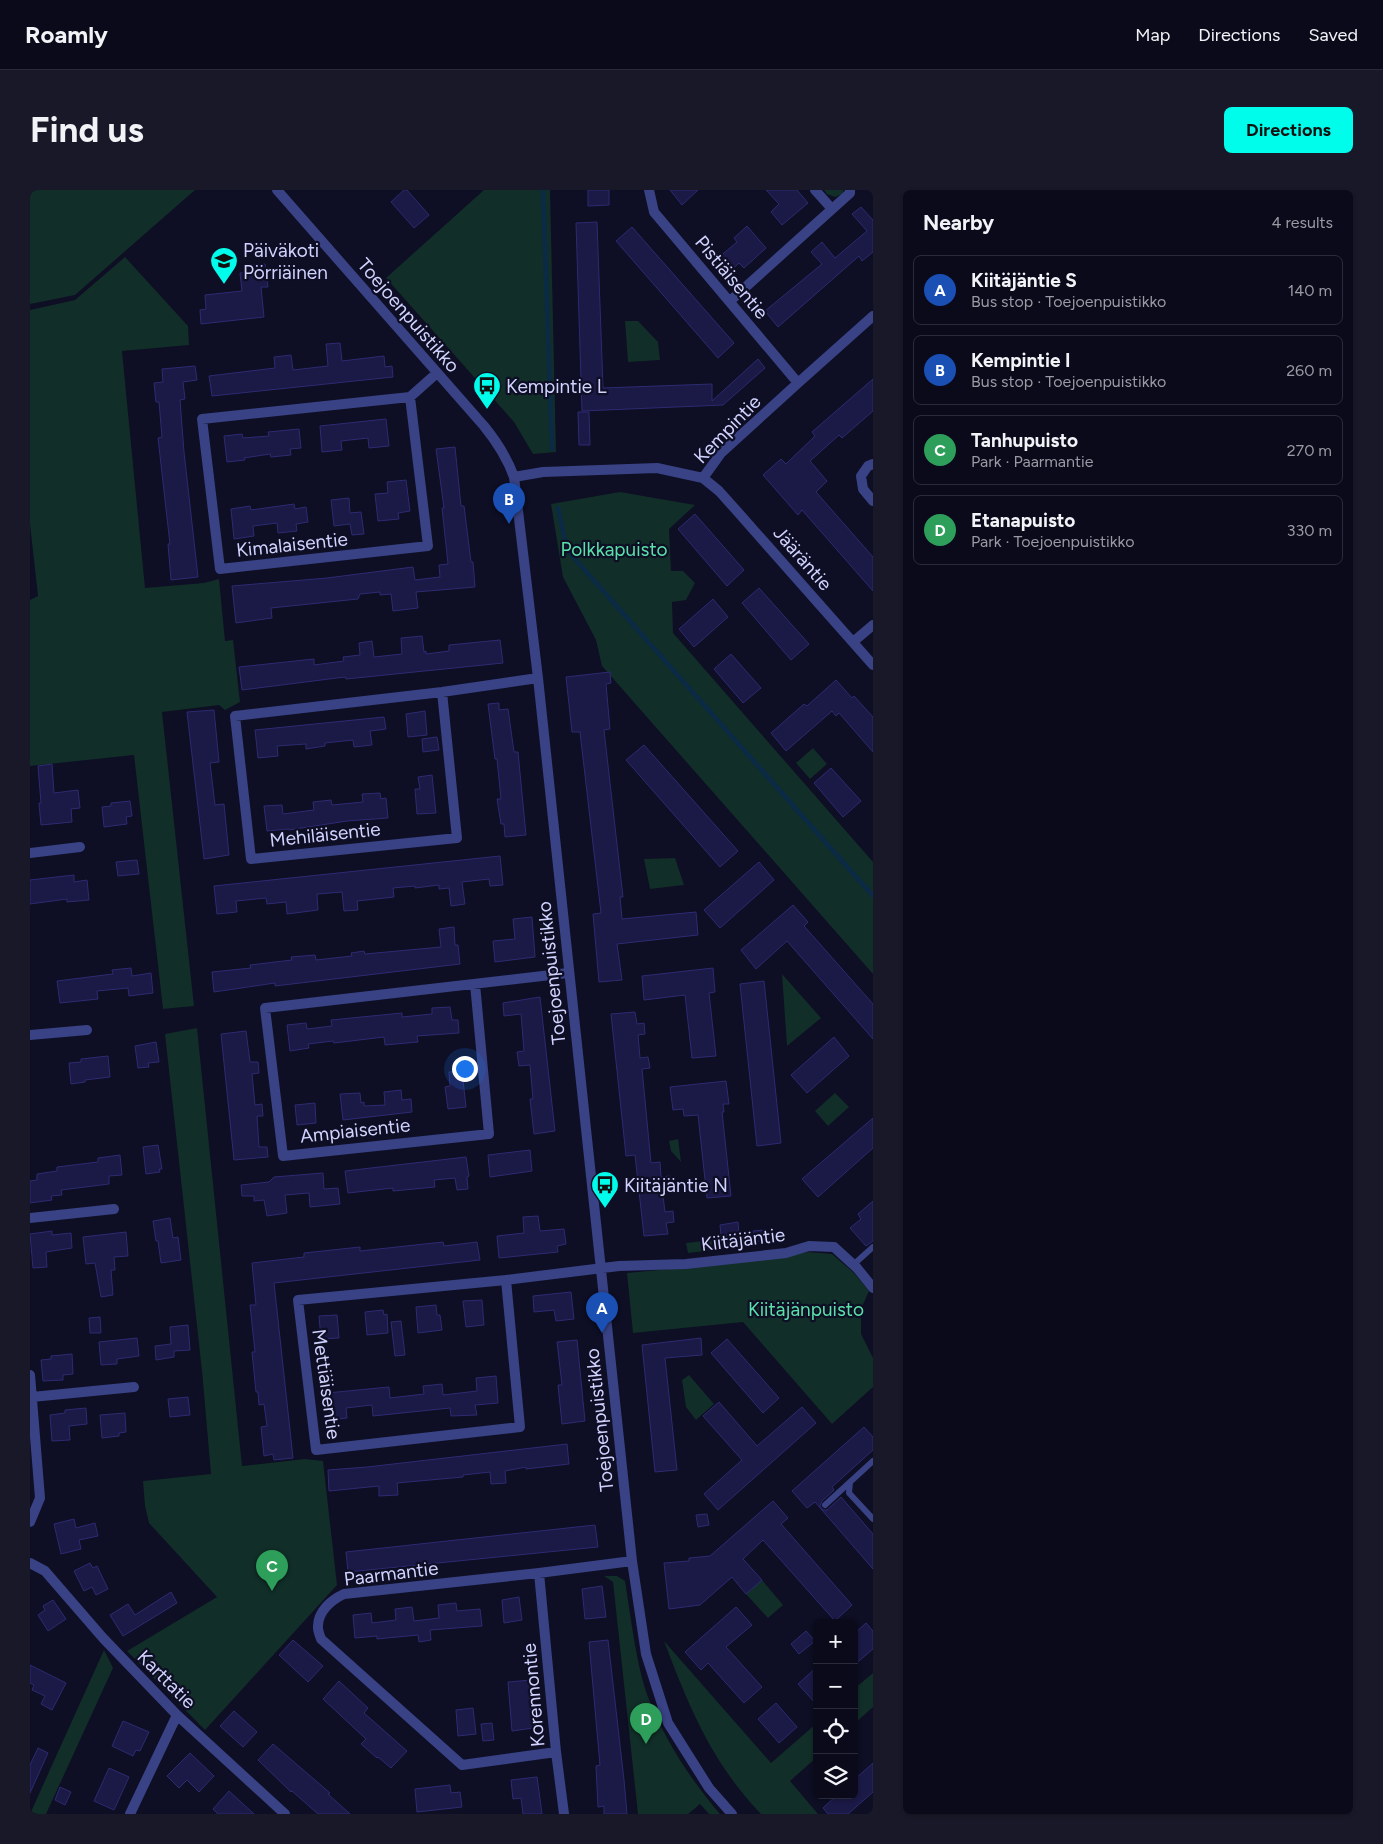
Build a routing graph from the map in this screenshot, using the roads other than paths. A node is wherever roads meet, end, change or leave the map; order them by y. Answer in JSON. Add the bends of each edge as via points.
{"nodes":[{"id":1,"x":277,"y":190,"type":"edge"},
{"id":2,"x":649,"y":190,"type":"edge"},
{"id":3,"x":815,"y":190,"type":"edge"},
{"id":4,"x":850,"y":190,"type":"edge"},
{"id":5,"x":832,"y":210,"type":"junction"},
{"id":6,"x":730,"y":301,"type":"junction"},
{"id":7,"x":873,"y":316,"type":"edge"},
{"id":8,"x":437,"y":373,"type":"junction"},
{"id":9,"x":798,"y":382,"type":"junction"},
{"id":10,"x":410,"y":397,"type":"junction"},
{"id":11,"x":873,"y":464,"type":"edge"},
{"id":12,"x":514,"y":476,"type":"junction"},
{"id":13,"x":703,"y":478,"type":"junction"},
{"id":14,"x":873,"y":501,"type":"edge"},
{"id":15,"x":873,"y":625,"type":"edge"},
{"id":16,"x":853,"y":642,"type":"junction"},
{"id":17,"x":873,"y":665,"type":"edge"},
{"id":18,"x":538,"y":678,"type":"junction"},
{"id":19,"x":442,"y":692,"type":"junction"},
{"id":20,"x":80,"y":847,"type":"dead end"},
{"id":21,"x":30,"y":853,"type":"edge"},
{"id":22,"x":568,"y":973,"type":"junction"},
{"id":23,"x":474,"y":984,"type":"junction"},
{"id":24,"x":87,"y":1030,"type":"dead end"},
{"id":25,"x":30,"y":1035,"type":"edge"},
{"id":26,"x":114,"y":1209,"type":"dead end"},
{"id":27,"x":30,"y":1218,"type":"edge"},
{"id":28,"x":873,"y":1247,"type":"edge"},
{"id":29,"x":853,"y":1265,"type":"junction"},
{"id":30,"x":600,"y":1269,"type":"junction"},
{"id":31,"x":506,"y":1280,"type":"junction"},
{"id":32,"x":873,"y":1288,"type":"edge"},
{"id":33,"x":30,"y":1375,"type":"edge"},
{"id":34,"x":134,"y":1387,"type":"dead end"},
{"id":35,"x":32,"y":1397,"type":"junction"},
{"id":36,"x":873,"y":1460,"type":"edge"},
{"id":37,"x":850,"y":1482,"type":"junction"},
{"id":38,"x":825,"y":1505,"type":"dead end"},
{"id":39,"x":873,"y":1519,"type":"edge"},
{"id":40,"x":30,"y":1522,"type":"edge"},
{"id":41,"x":632,"y":1561,"type":"junction"},
{"id":42,"x":30,"y":1563,"type":"edge"},
{"id":43,"x":539,"y":1573,"type":"junction"},
{"id":44,"x":177,"y":1715,"type":"junction"},
{"id":45,"x":556,"y":1752,"type":"junction"},
{"id":46,"x":130,"y":1814,"type":"edge"},
{"id":47,"x":285,"y":1814,"type":"edge"},
{"id":48,"x":564,"y":1814,"type":"edge"},
{"id":49,"x":732,"y":1814,"type":"edge"}],
"edges":[{"from":1,"to":8,"type":"street","name":"Toejoenpuistikko"},
{"from":2,"to":6,"type":"street","name":"Pistiäisentie","via":[[654,212]]},
{"from":3,"to":5,"type":"street"},
{"from":4,"to":5,"type":"street"},
{"from":5,"to":6,"type":"street"},
{"from":6,"to":9,"type":"street","name":"Pistiäisentie"},
{"from":7,"to":9,"type":"street","name":"Kempintie"},
{"from":8,"to":10,"type":"street"},
{"from":8,"to":12,"type":"street","name":"Toejoenpuistikko","via":[[498,443]]},
{"from":9,"to":13,"type":"street","name":"Kempintie","via":[[721,453]]},
{"from":10,"to":10,"type":"street","name":"Kimalaisentie","via":[[202,419],[220,569],[428,546]]},
{"from":11,"to":14,"type":"street","via":[[861,476],[863,489]]},
{"from":12,"to":13,"type":"street","name":"Kempintie","via":[[657,468]]},
{"from":12,"to":18,"type":"street","name":"Toejoenpuistikko"},
{"from":13,"to":16,"type":"street","name":"Jääräntie","via":[[719,491]]},
{"from":15,"to":16,"type":"street"},
{"from":16,"to":17,"type":"street","name":"Jääräntie"},
{"from":18,"to":19,"type":"street","name":"Mehiläisentie"},
{"from":18,"to":22,"type":"street","name":"Toejoenpuistikko"},
{"from":19,"to":19,"type":"street","name":"Mehiläisentie","via":[[235,716],[251,858],[457,838]]},
{"from":20,"to":21,"type":"street"},
{"from":22,"to":23,"type":"street","name":"Ampiaisentie"},
{"from":22,"to":30,"type":"street","name":"Toejoenpuistikko"},
{"from":23,"to":23,"type":"street","name":"Ampiaisentie","via":[[265,1008],[282,1156],[490,1134]]},
{"from":24,"to":25,"type":"street"},
{"from":26,"to":27,"type":"street"},
{"from":28,"to":29,"type":"lane"},
{"from":29,"to":30,"type":"street","name":"Kiitäjäntie","via":[[834,1247],[809,1246],[786,1253]]},
{"from":29,"to":32,"type":"street","name":"Kiitäjäntie"},
{"from":30,"to":31,"type":"street","name":"Mettiäisentie"},
{"from":30,"to":41,"type":"street","name":"Toejoenpuistikko"},
{"from":31,"to":31,"type":"street","name":"Mettiäisentie","via":[[520,1427],[316,1450],[298,1300]]},
{"from":33,"to":35,"type":"street"},
{"from":34,"to":35,"type":"street"},
{"from":35,"to":40,"type":"street","via":[[40,1498]]},
{"from":36,"to":37,"type":"lane"},
{"from":37,"to":38,"type":"lane"},
{"from":37,"to":39,"type":"lane","via":[[849,1493]]},
{"from":41,"to":43,"type":"street","name":"Paarmantie"},
{"from":41,"to":49,"type":"street","name":"Toejoenpuistikko","via":[[646,1654],[668,1723],[709,1788]]},
{"from":42,"to":44,"type":"street","name":"Karttatie","via":[[44,1571]]},
{"from":43,"to":45,"type":"street","name":"Korennontie"},
{"from":43,"to":45,"type":"street","name":"Paarmantie","via":[[344,1594],[326,1606],[318,1628],[321,1639],[462,1765]]},
{"from":44,"to":46,"type":"street"},
{"from":44,"to":47,"type":"street","name":"Karttatie"},
{"from":45,"to":48,"type":"street","name":"Korennontie"}]}
